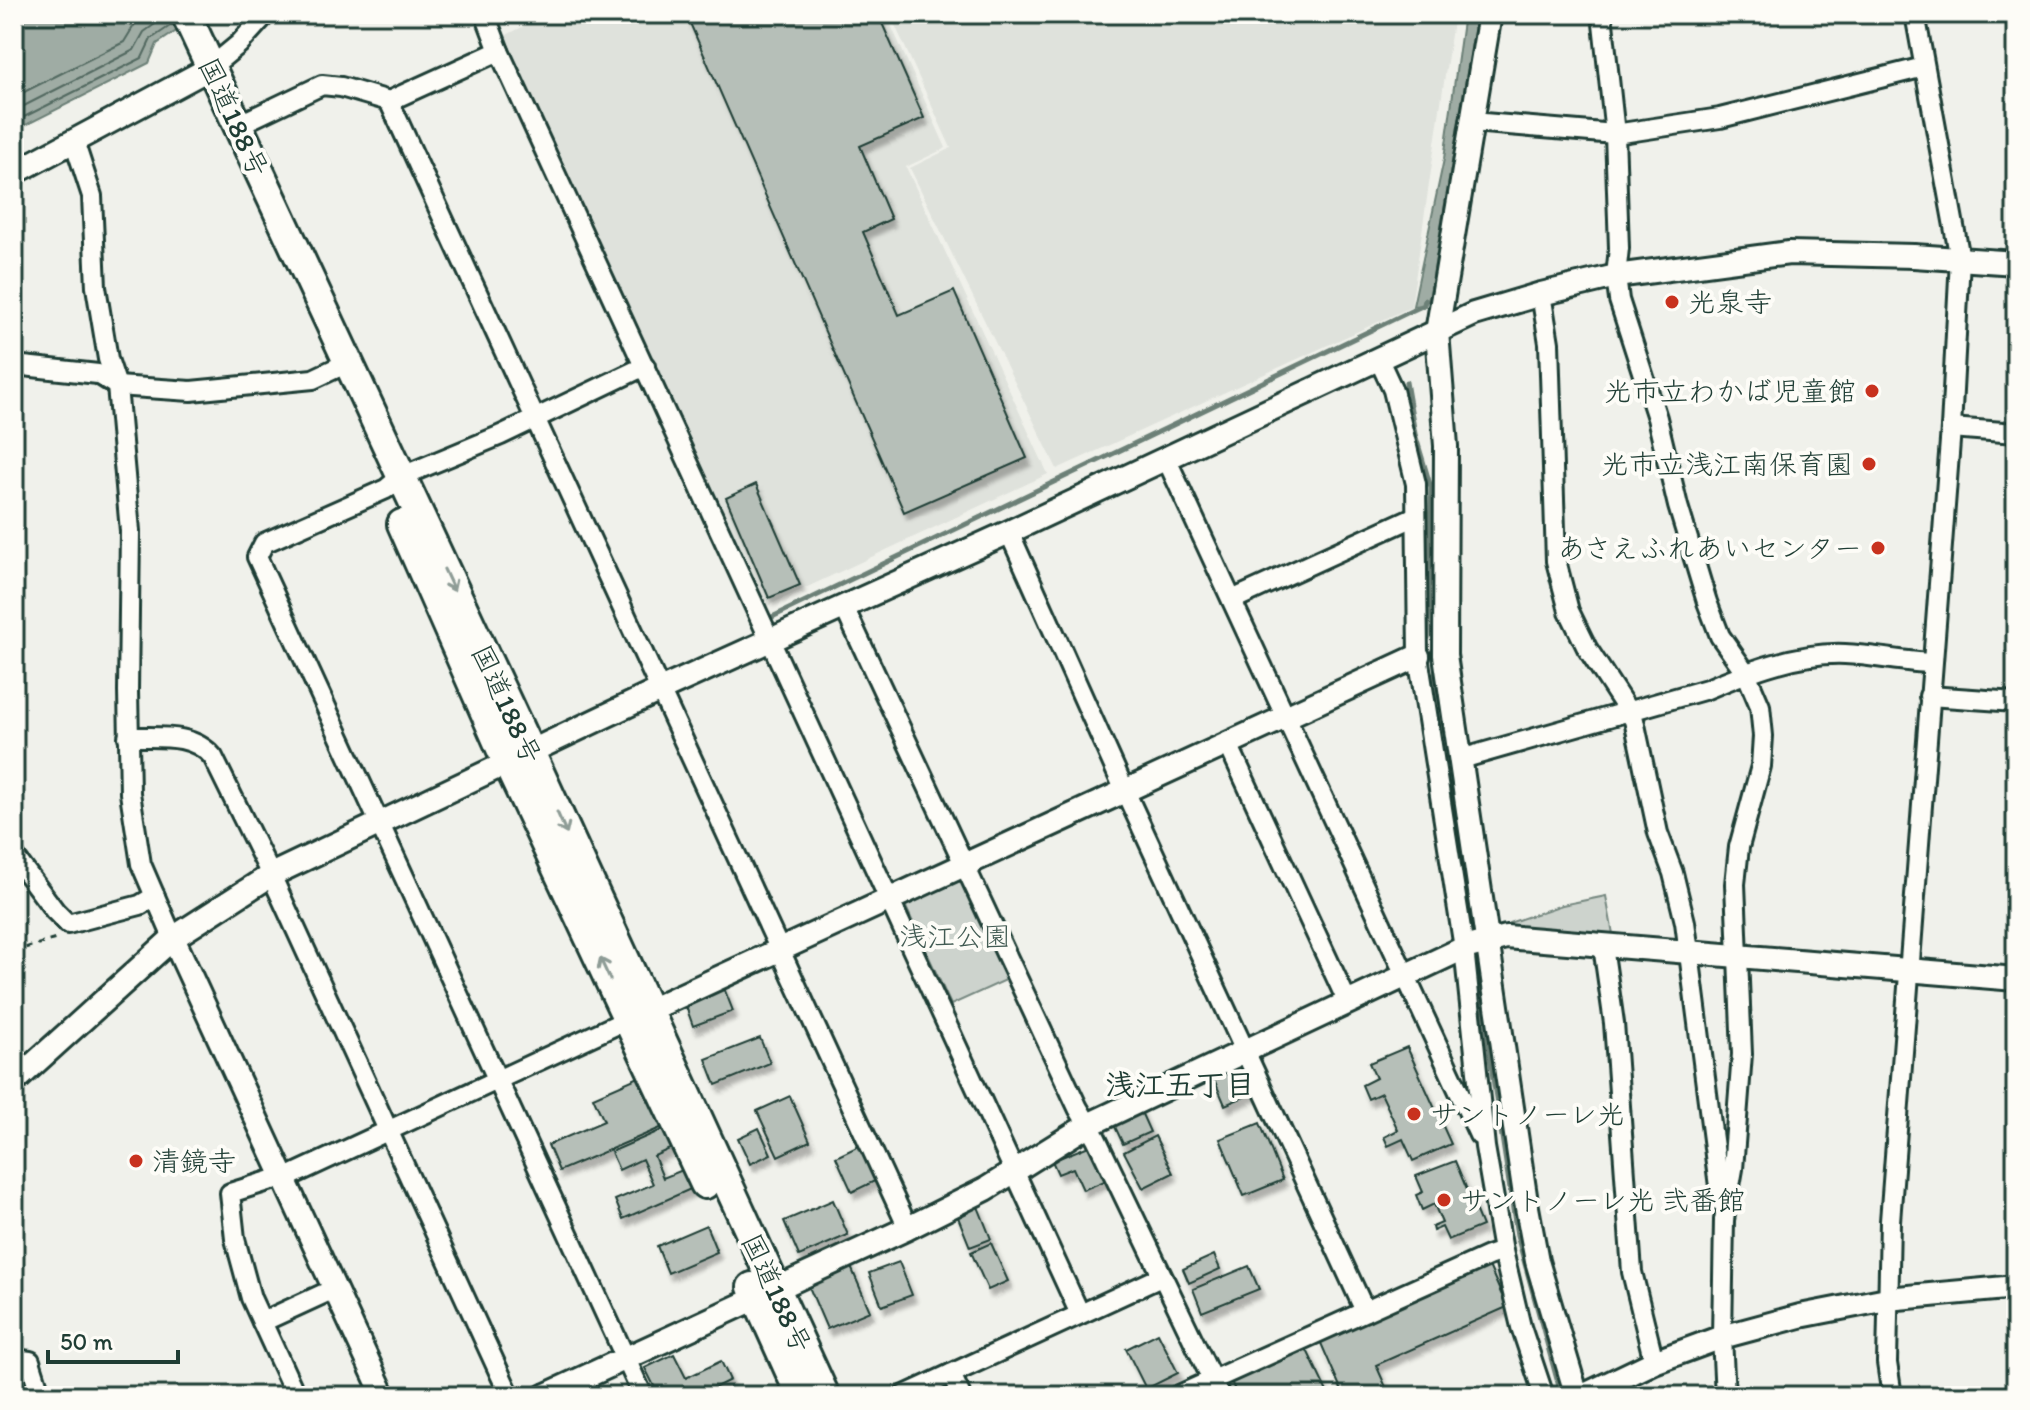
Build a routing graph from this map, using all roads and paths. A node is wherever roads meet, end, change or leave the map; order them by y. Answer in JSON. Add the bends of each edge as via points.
{"nodes":[{"id":1,"x":169,"y":14,"type":"edge"},
{"id":2,"x":186,"y":14,"type":"edge"},
{"id":3,"x":266,"y":14,"type":"edge"},
{"id":4,"x":485,"y":14,"type":"edge"},
{"id":5,"x":1490,"y":14,"type":"edge"},
{"id":6,"x":1602,"y":14,"type":"edge"},
{"id":7,"x":1915,"y":14,"type":"edge"},
{"id":8,"x":499,"y":51,"type":"junction"},
{"id":9,"x":200,"y":64,"type":"junction"},
{"id":10,"x":1924,"y":67,"type":"junction"},
{"id":11,"x":389,"y":101,"type":"junction"},
{"id":12,"x":1472,"y":122,"type":"junction"},
{"id":13,"x":238,"y":125,"type":"junction"},
{"id":14,"x":1615,"y":134,"type":"junction"},
{"id":15,"x":74,"y":141,"type":"junction"},
{"id":16,"x":14,"y":173,"type":"edge"},
{"id":17,"x":1960,"y":259,"type":"junction"},
{"id":18,"x":2016,"y":263,"type":"edge"},
{"id":19,"x":1616,"y":276,"type":"junction"},
{"id":20,"x":1541,"y":294,"type":"junction"},
{"id":21,"x":1437,"y":332,"type":"junction"},
{"id":22,"x":1379,"y":360,"type":"junction"},
{"id":23,"x":14,"y":365,"type":"edge"},
{"id":24,"x":645,"y":366,"type":"junction"},
{"id":25,"x":340,"y":367,"type":"junction"},
{"id":26,"x":117,"y":386,"type":"junction"},
{"id":27,"x":533,"y":419,"type":"junction"},
{"id":28,"x":1951,"y":428,"type":"junction"},
{"id":29,"x":2016,"y":433,"type":"edge"},
{"id":30,"x":1166,"y":458,"type":"junction"},
{"id":31,"x":393,"y":483,"type":"junction"},
{"id":32,"x":1416,"y":516,"type":"junction"},
{"id":33,"x":1009,"y":532,"type":"junction"},
{"id":34,"x":1232,"y":600,"type":"junction"},
{"id":35,"x":844,"y":607,"type":"junction"},
{"id":36,"x":772,"y":640,"type":"junction"},
{"id":37,"x":1445,"y":655,"type":"junction"},
{"id":38,"x":1418,"y":656,"type":"junction"},
{"id":39,"x":1931,"y":663,"type":"junction"},
{"id":40,"x":1746,"y":673,"type":"junction"},
{"id":41,"x":660,"y":690,"type":"junction"},
{"id":42,"x":1929,"y":696,"type":"junction"},
{"id":43,"x":2016,"y":702,"type":"edge"},
{"id":44,"x":1629,"y":710,"type":"junction"},
{"id":45,"x":1285,"y":717,"type":"junction"},
{"id":46,"x":128,"y":737,"type":"junction"},
{"id":47,"x":1228,"y":744,"type":"junction"},
{"id":48,"x":519,"y":757,"type":"junction"},
{"id":49,"x":1461,"y":759,"type":"junction"},
{"id":50,"x":1125,"y":791,"type":"junction"},
{"id":51,"x":379,"y":822,"type":"junction"},
{"id":52,"x":14,"y":856,"type":"edge"},
{"id":53,"x":964,"y":865,"type":"junction"},
{"id":54,"x":271,"y":875,"type":"junction"},
{"id":55,"x":155,"y":896,"type":"junction"},
{"id":56,"x":889,"y":899,"type":"junction"},
{"id":57,"x":173,"y":938,"type":"junction"},
{"id":58,"x":1489,"y":940,"type":"junction"},
{"id":59,"x":1603,"y":946,"type":"junction"},
{"id":60,"x":1464,"y":948,"type":"junction"},
{"id":61,"x":780,"y":950,"type":"junction"},
{"id":62,"x":1687,"y":952,"type":"junction"},
{"id":63,"x":1739,"y":955,"type":"junction"},
{"id":64,"x":1908,"y":970,"type":"junction"},
{"id":65,"x":1406,"y":976,"type":"junction"},
{"id":66,"x":2016,"y":979,"type":"edge"},
{"id":67,"x":1348,"y":1003,"type":"junction"},
{"id":68,"x":638,"y":1015,"type":"junction"},
{"id":69,"x":1245,"y":1049,"type":"junction"},
{"id":70,"x":498,"y":1079,"type":"junction"},
{"id":71,"x":14,"y":1082,"type":"edge"},
{"id":72,"x":1088,"y":1125,"type":"junction"},
{"id":73,"x":387,"y":1131,"type":"junction"},
{"id":74,"x":1485,"y":1147,"type":"junction"},
{"id":75,"x":1013,"y":1171,"type":"junction"},
{"id":76,"x":284,"y":1179,"type":"junction"},
{"id":77,"x":1724,"y":1220,"type":"junction"},
{"id":78,"x":908,"y":1228,"type":"junction"},
{"id":79,"x":1503,"y":1251,"type":"junction"},
{"id":80,"x":1161,"y":1277,"type":"junction"},
{"id":81,"x":2016,"y":1287,"type":"edge"},
{"id":82,"x":336,"y":1288,"type":"junction"},
{"id":83,"x":766,"y":1294,"type":"junction"},
{"id":84,"x":1887,"y":1299,"type":"junction"},
{"id":85,"x":1365,"y":1311,"type":"junction"},
{"id":86,"x":1080,"y":1314,"type":"junction"},
{"id":87,"x":262,"y":1322,"type":"junction"},
{"id":88,"x":1722,"y":1337,"type":"junction"},
{"id":89,"x":627,"y":1357,"type":"junction"},
{"id":90,"x":14,"y":1359,"type":"edge"},
{"id":91,"x":1654,"y":1362,"type":"junction"},
{"id":92,"x":951,"y":1374,"type":"junction"},
{"id":93,"x":1216,"y":1388,"type":"edge"},
{"id":94,"x":41,"y":1396,"type":"edge"},
{"id":95,"x":296,"y":1396,"type":"edge"},
{"id":96,"x":384,"y":1396,"type":"edge"},
{"id":97,"x":510,"y":1396,"type":"edge"},
{"id":98,"x":544,"y":1396,"type":"edge"},
{"id":99,"x":643,"y":1396,"type":"edge"},
{"id":100,"x":801,"y":1396,"type":"edge"},
{"id":101,"x":825,"y":1396,"type":"edge"},
{"id":102,"x":903,"y":1396,"type":"edge"},
{"id":103,"x":961,"y":1396,"type":"edge"},
{"id":104,"x":1177,"y":1396,"type":"edge"},
{"id":105,"x":1544,"y":1396,"type":"edge"},
{"id":106,"x":1580,"y":1396,"type":"edge"},
{"id":107,"x":1725,"y":1396,"type":"edge"},
{"id":108,"x":1892,"y":1396,"type":"edge"}],
"edges":[{"from":1,"to":9,"type":"highway","name":"国道188号"},
{"from":2,"to":9,"type":"highway","name":"国道188号"},
{"from":3,"to":9,"type":"street","via":[[239,44]]},
{"from":4,"to":8,"type":"street"},
{"from":5,"to":12,"type":"street"},
{"from":6,"to":14,"type":"street"},
{"from":7,"to":10,"type":"street"},
{"from":8,"to":11,"type":"street"},
{"from":8,"to":24,"type":"street"},
{"from":9,"to":13,"type":"highway","name":"国道188号"},
{"from":9,"to":15,"type":"street"},
{"from":9,"to":25,"type":"highway","name":"国道188号"},
{"from":10,"to":14,"type":"street","via":[[1720,118]]},
{"from":10,"to":17,"type":"street"},
{"from":11,"to":13,"type":"street","via":[[322,85]]},
{"from":11,"to":27,"type":"street"},
{"from":12,"to":14,"type":"street"},
{"from":12,"to":21,"type":"street"},
{"from":13,"to":25,"type":"highway","name":"国道188号"},
{"from":14,"to":19,"type":"street"},
{"from":15,"to":16,"type":"street"},
{"from":15,"to":26,"type":"street","via":[[92,196],[96,287]]},
{"from":17,"to":18,"type":"street"},
{"from":17,"to":19,"type":"street","via":[[1789,253]]},
{"from":17,"to":28,"type":"street"},
{"from":19,"to":20,"type":"street"},
{"from":19,"to":40,"type":"street","via":[[1707,602],[1720,636]]},
{"from":20,"to":21,"type":"street","via":[[1474,314]]},
{"from":20,"to":44,"type":"street","via":[[1549,343],[1556,561],[1569,611],[1587,648]]},
{"from":21,"to":22,"type":"street"},
{"from":21,"to":37,"type":"street","via":[[1446,446]]},
{"from":22,"to":30,"type":"street"},
{"from":22,"to":32,"type":"street","via":[[1393,390],[1416,484]]},
{"from":23,"to":26,"type":"street","via":[[98,374]]},
{"from":24,"to":27,"type":"street"},
{"from":24,"to":36,"type":"street"},
{"from":25,"to":26,"type":"street","via":[[313,379],[191,391]]},
{"from":25,"to":31,"type":"highway","name":"国道188号"},
{"from":26,"to":46,"type":"street","via":[[130,531]]},
{"from":27,"to":31,"type":"street"},
{"from":27,"to":41,"type":"street"},
{"from":28,"to":29,"type":"street"},
{"from":28,"to":39,"type":"street"},
{"from":30,"to":33,"type":"street"},
{"from":30,"to":34,"type":"street"},
{"from":31,"to":48,"type":"highway","name":"国道188号"},
{"from":31,"to":51,"type":"street","via":[[264,543],[257,557]]},
{"from":32,"to":34,"type":"street"},
{"from":32,"to":38,"type":"street"},
{"from":33,"to":35,"type":"street"},
{"from":33,"to":50,"type":"street"},
{"from":34,"to":45,"type":"street"},
{"from":35,"to":36,"type":"street"},
{"from":35,"to":53,"type":"street"},
{"from":36,"to":41,"type":"street"},
{"from":36,"to":56,"type":"street"},
{"from":37,"to":38,"type":"street"},
{"from":37,"to":49,"type":"street"},
{"from":38,"to":45,"type":"street"},
{"from":38,"to":60,"type":"street"},
{"from":39,"to":40,"type":"street","via":[[1815,655]]},
{"from":39,"to":42,"type":"street"},
{"from":40,"to":44,"type":"street"},
{"from":40,"to":63,"type":"street","via":[[1760,706],[1763,736],[1735,884]]},
{"from":41,"to":48,"type":"street"},
{"from":41,"to":61,"type":"street"},
{"from":42,"to":43,"type":"street"},
{"from":42,"to":64,"type":"street"},
{"from":44,"to":49,"type":"street"},
{"from":44,"to":62,"type":"street","via":[[1685,922]]},
{"from":45,"to":47,"type":"street"},
{"from":45,"to":65,"type":"street"},
{"from":46,"to":54,"type":"street","via":[[185,738],[207,750]]},
{"from":46,"to":55,"type":"street","via":[[141,864]]},
{"from":47,"to":50,"type":"street"},
{"from":47,"to":67,"type":"street"},
{"from":48,"to":51,"type":"street"},
{"from":48,"to":68,"type":"highway","name":"国道188号"},
{"from":49,"to":58,"type":"street"},
{"from":50,"to":53,"type":"street"},
{"from":50,"to":69,"type":"street"},
{"from":51,"to":54,"type":"street"},
{"from":51,"to":70,"type":"street"},
{"from":52,"to":55,"type":"street","via":[[68,924]]},
{"from":53,"to":56,"type":"street"},
{"from":53,"to":72,"type":"street"},
{"from":54,"to":57,"type":"street"},
{"from":54,"to":73,"type":"street"},
{"from":55,"to":57,"type":"street"},
{"from":56,"to":61,"type":"street"},
{"from":56,"to":75,"type":"street"},
{"from":57,"to":71,"type":"street"},
{"from":57,"to":76,"type":"street"},
{"from":58,"to":59,"type":"street"},
{"from":58,"to":60,"type":"street"},
{"from":58,"to":106,"type":"street","via":[[1537,1261]]},
{"from":59,"to":62,"type":"street"},
{"from":59,"to":91,"type":"street","via":[[1614,1023],[1632,1272]]},
{"from":60,"to":65,"type":"street"},
{"from":60,"to":74,"type":"street"},
{"from":61,"to":68,"type":"street"},
{"from":61,"to":78,"type":"street"},
{"from":62,"to":63,"type":"street"},
{"from":62,"to":77,"type":"street"},
{"from":63,"to":64,"type":"street"},
{"from":63,"to":77,"type":"street","via":[[1742,1054]]},
{"from":64,"to":66,"type":"street"},
{"from":64,"to":84,"type":"street"},
{"from":65,"to":67,"type":"street"},
{"from":65,"to":74,"type":"street"},
{"from":67,"to":69,"type":"street"},
{"from":68,"to":70,"type":"street"},
{"from":68,"to":83,"type":"highway","name":"国道188号"},
{"from":69,"to":72,"type":"street"},
{"from":69,"to":85,"type":"street"},
{"from":70,"to":73,"type":"street"},
{"from":70,"to":89,"type":"street"},
{"from":72,"to":75,"type":"street"},
{"from":72,"to":80,"type":"street"},
{"from":73,"to":76,"type":"street"},
{"from":73,"to":97,"type":"street"},
{"from":74,"to":79,"type":"street"},
{"from":75,"to":78,"type":"street"},
{"from":75,"to":86,"type":"street"},
{"from":76,"to":82,"type":"street"},
{"from":76,"to":87,"type":"street","via":[[230,1193],[235,1239]]},
{"from":77,"to":88,"type":"street"},
{"from":78,"to":83,"type":"street"},
{"from":79,"to":85,"type":"street"},
{"from":79,"to":105,"type":"street"},
{"from":80,"to":86,"type":"street"},
{"from":80,"to":93,"type":"street"},
{"from":81,"to":84,"type":"street"},
{"from":82,"to":87,"type":"street"},
{"from":82,"to":96,"type":"street"},
{"from":83,"to":89,"type":"street"},
{"from":83,"to":100,"type":"highway","name":"国道188号"},
{"from":83,"to":101,"type":"highway","name":"国道188号"},
{"from":84,"to":88,"type":"street"},
{"from":84,"to":108,"type":"street"},
{"from":85,"to":93,"type":"street"},
{"from":86,"to":92,"type":"street"},
{"from":87,"to":95,"type":"street"},
{"from":88,"to":91,"type":"street"},
{"from":88,"to":107,"type":"street"},
{"from":89,"to":98,"type":"street"},
{"from":89,"to":99,"type":"street"},
{"from":90,"to":94,"type":"street","via":[[30,1361]]},
{"from":91,"to":106,"type":"street"},
{"from":92,"to":102,"type":"street"},
{"from":92,"to":103,"type":"street"},
{"from":93,"to":104,"type":"street"}]}
